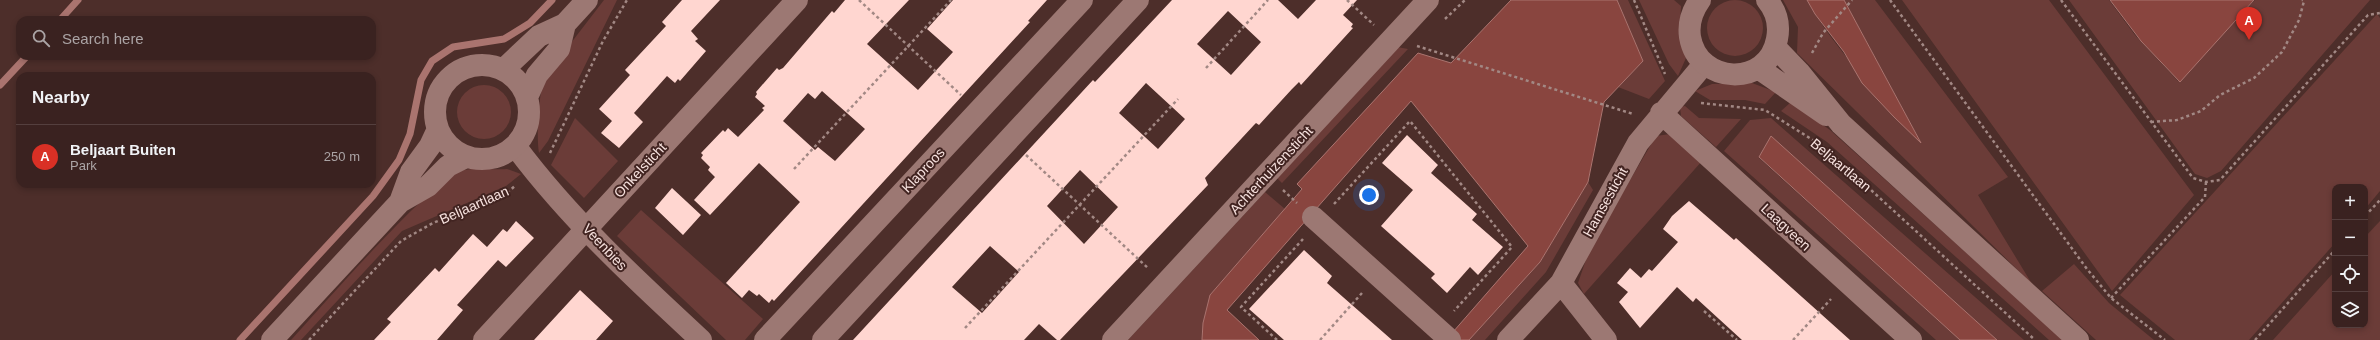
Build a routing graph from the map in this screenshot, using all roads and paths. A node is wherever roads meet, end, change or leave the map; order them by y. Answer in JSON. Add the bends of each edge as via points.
{"nodes":[{"id":1,"x":588,"y":0,"type":"edge"},
{"id":2,"x":627,"y":0,"type":"edge"},
{"id":3,"x":797,"y":0,"type":"edge"},
{"id":4,"x":951,"y":0,"type":"edge"},
{"id":5,"x":1082,"y":0,"type":"edge"},
{"id":6,"x":1138,"y":0,"type":"edge"},
{"id":7,"x":1268,"y":0,"type":"edge"},
{"id":8,"x":1347,"y":0,"type":"edge"},
{"id":9,"x":1428,"y":0,"type":"edge"},
{"id":10,"x":1634,"y":0,"type":"edge"},
{"id":11,"x":1767,"y":0,"type":"edge"},
{"id":12,"x":1890,"y":0,"type":"edge"},
{"id":13,"x":2061,"y":0,"type":"edge"},
{"id":14,"x":2304,"y":0,"type":"edge"},
{"id":15,"x":1851,"y":1,"type":"edge"},
{"id":16,"x":1694,"y":2,"type":"edge"},
{"id":17,"x":2380,"y":13,"type":"edge"},
{"id":18,"x":565,"y":24,"type":"junction"},
{"id":19,"x":1823,"y":33,"type":"dead end"},
{"id":20,"x":1391,"y":41,"type":"junction"},
{"id":21,"x":1417,"y":46,"type":"dead end"},
{"id":22,"x":1776,"y":48,"type":"junction"},
{"id":23,"x":1704,"y":64,"type":"junction"},
{"id":24,"x":1206,"y":68,"type":"dead end"},
{"id":25,"x":1758,"y":68,"type":"junction"},
{"id":26,"x":504,"y":69,"type":"junction"},
{"id":27,"x":1683,"y":87,"type":"junction"},
{"id":28,"x":528,"y":95,"type":"junction"},
{"id":29,"x":1178,"y":99,"type":"dead end"},
{"id":30,"x":1613,"y":107,"type":"dead end"},
{"id":31,"x":1662,"y":113,"type":"junction"},
{"id":32,"x":2151,"y":122,"type":"junction"},
{"id":33,"x":1841,"y":124,"type":"junction"},
{"id":34,"x":438,"y":129,"type":"junction"},
{"id":35,"x":516,"y":146,"type":"junction"},
{"id":36,"x":466,"y":157,"type":"junction"},
{"id":37,"x":794,"y":170,"type":"dead end"},
{"id":38,"x":534,"y":171,"type":"junction"},
{"id":39,"x":2206,"y":182,"type":"junction"},
{"id":40,"x":2380,"y":200,"type":"edge"},
{"id":41,"x":400,"y":202,"type":"junction"},
{"id":42,"x":2368,"y":213,"type":"edge"},
{"id":43,"x":1315,"y":220,"type":"junction"},
{"id":44,"x":587,"y":228,"type":"junction"},
{"id":45,"x":2332,"y":253,"type":"edge"},
{"id":46,"x":1378,"y":275,"type":"junction"},
{"id":47,"x":1561,"y":283,"type":"junction"},
{"id":48,"x":1846,"y":283,"type":"junction"},
{"id":49,"x":2111,"y":298,"type":"junction"},
{"id":50,"x":1704,"y":311,"type":"dead end"},
{"id":51,"x":965,"y":328,"type":"dead end"},
{"id":52,"x":1443,"y":334,"type":"edge"},
{"id":53,"x":272,"y":340,"type":"edge"},
{"id":54,"x":309,"y":340,"type":"edge"},
{"id":55,"x":484,"y":340,"type":"edge"},
{"id":56,"x":701,"y":340,"type":"edge"},
{"id":57,"x":765,"y":340,"type":"edge"},
{"id":58,"x":823,"y":340,"type":"edge"},
{"id":59,"x":1114,"y":340,"type":"edge"},
{"id":60,"x":1277,"y":340,"type":"edge"},
{"id":61,"x":1320,"y":340,"type":"edge"},
{"id":62,"x":1508,"y":340,"type":"edge"},
{"id":63,"x":1606,"y":340,"type":"edge"},
{"id":64,"x":1736,"y":340,"type":"edge"},
{"id":65,"x":1793,"y":340,"type":"edge"},
{"id":66,"x":1912,"y":340,"type":"edge"},
{"id":67,"x":2035,"y":340,"type":"edge"},
{"id":68,"x":2078,"y":340,"type":"edge"},
{"id":69,"x":2165,"y":340,"type":"edge"},
{"id":70,"x":2255,"y":340,"type":"edge"}],
"edges":[{"from":1,"to":18,"type":"street"},
{"from":2,"to":38,"type":"path","name":"Beljaartlaan","via":[[604,41],[550,153]]},
{"from":3,"to":44,"type":"street","name":"Onkelsticht"},
{"from":4,"to":37,"type":"path"},
{"from":5,"to":57,"type":"street","name":"Klaproos"},
{"from":6,"to":58,"type":"street"},
{"from":7,"to":24,"type":"path"},
{"from":8,"to":20,"type":"path"},
{"from":9,"to":20,"type":"street","name":"Achterhuizensticht"},
{"from":10,"to":27,"type":"path","name":"Beljaartlaan","via":[[1666,75]]},
{"from":11,"to":22,"type":"street","via":[[1774,8],[1780,28]]},
{"from":12,"to":49,"type":"path","via":[[2087,269]]},
{"from":13,"to":32,"type":"path"},
{"from":14,"to":32,"type":"path","via":[[2299,20],[2282,52],[2254,78],[2220,95],[2201,111],[2177,120]]},
{"from":15,"to":19,"type":"path"},
{"from":16,"to":23,"type":"street","via":[[1689,26],[1692,47]]},
{"from":17,"to":39,"type":"path","via":[[2368,15],[2220,180]]},
{"from":18,"to":26,"type":"street","via":[[539,36]]},
{"from":18,"to":28,"type":"street","via":[[559,49],[537,75]]},
{"from":20,"to":59,"type":"street","name":"Achterhuizensticht"},
{"from":21,"to":30,"type":"path"},
{"from":22,"to":25,"type":"street","via":[[1770,58]]},
{"from":22,"to":33,"type":"street","name":"Beljaartlaan"},
{"from":23,"to":25,"type":"street","via":[[1721,73],[1740,75]]},
{"from":23,"to":27,"type":"street","name":"Hamsesticht"},
{"from":25,"to":33,"type":"street","name":"Beljaartlaan"},
{"from":26,"to":28,"type":"street","via":[[519,80]]},
{"from":26,"to":34,"type":"street","via":[[481,64],[459,70],[443,85],[435,106]]},
{"from":27,"to":31,"type":"street","name":"Hamsesticht"},
{"from":27,"to":67,"type":"path","name":"Beljaartlaan","via":[[1700,103],[1765,110],[1824,147]]},
{"from":28,"to":35,"type":"street","via":[[530,113],[526,131]]},
{"from":29,"to":51,"type":"path"},
{"from":31,"to":47,"type":"street","name":"Hamsesticht","via":[[1638,142]]},
{"from":31,"to":48,"type":"street","name":"Laagveen"},
{"from":32,"to":39,"type":"path","via":[[2193,178]]},
{"from":33,"to":68,"type":"street","name":"Beljaartlaan"},
{"from":34,"to":36,"type":"street","via":[[452,149]]},
{"from":34,"to":41,"type":"street","via":[[430,146],[411,172]]},
{"from":35,"to":36,"type":"street","via":[[492,159]]},
{"from":35,"to":38,"type":"street","name":"Veenbies"},
{"from":36,"to":41,"type":"street","via":[[448,166],[428,186]]},
{"from":38,"to":44,"type":"street","name":"Veenbies"},
{"from":38,"to":54,"type":"path","name":"Beljaartlaan","via":[[508,192],[433,223],[401,241]]},
{"from":39,"to":49,"type":"path","via":[[2205,197]]},
{"from":40,"to":42,"type":"path"},
{"from":41,"to":53,"type":"street"},
{"from":43,"to":46,"type":"street"},
{"from":43,"to":52,"type":"path","via":[[1410,121],[1512,247]]},
{"from":43,"to":60,"type":"path","via":[[1241,307]]},
{"from":44,"to":55,"type":"street","name":"Onkelsticht"},
{"from":44,"to":56,"type":"street","name":"Veenbies","via":[[631,275]]},
{"from":45,"to":70,"type":"path"},
{"from":46,"to":52,"type":"street"},
{"from":46,"to":61,"type":"path"},
{"from":47,"to":62,"type":"street","name":"Hamsesticht"},
{"from":47,"to":63,"type":"street"},
{"from":48,"to":65,"type":"path"},
{"from":48,"to":66,"type":"street","name":"Laagveen"},
{"from":49,"to":69,"type":"path"},
{"from":50,"to":64,"type":"path"}]}
